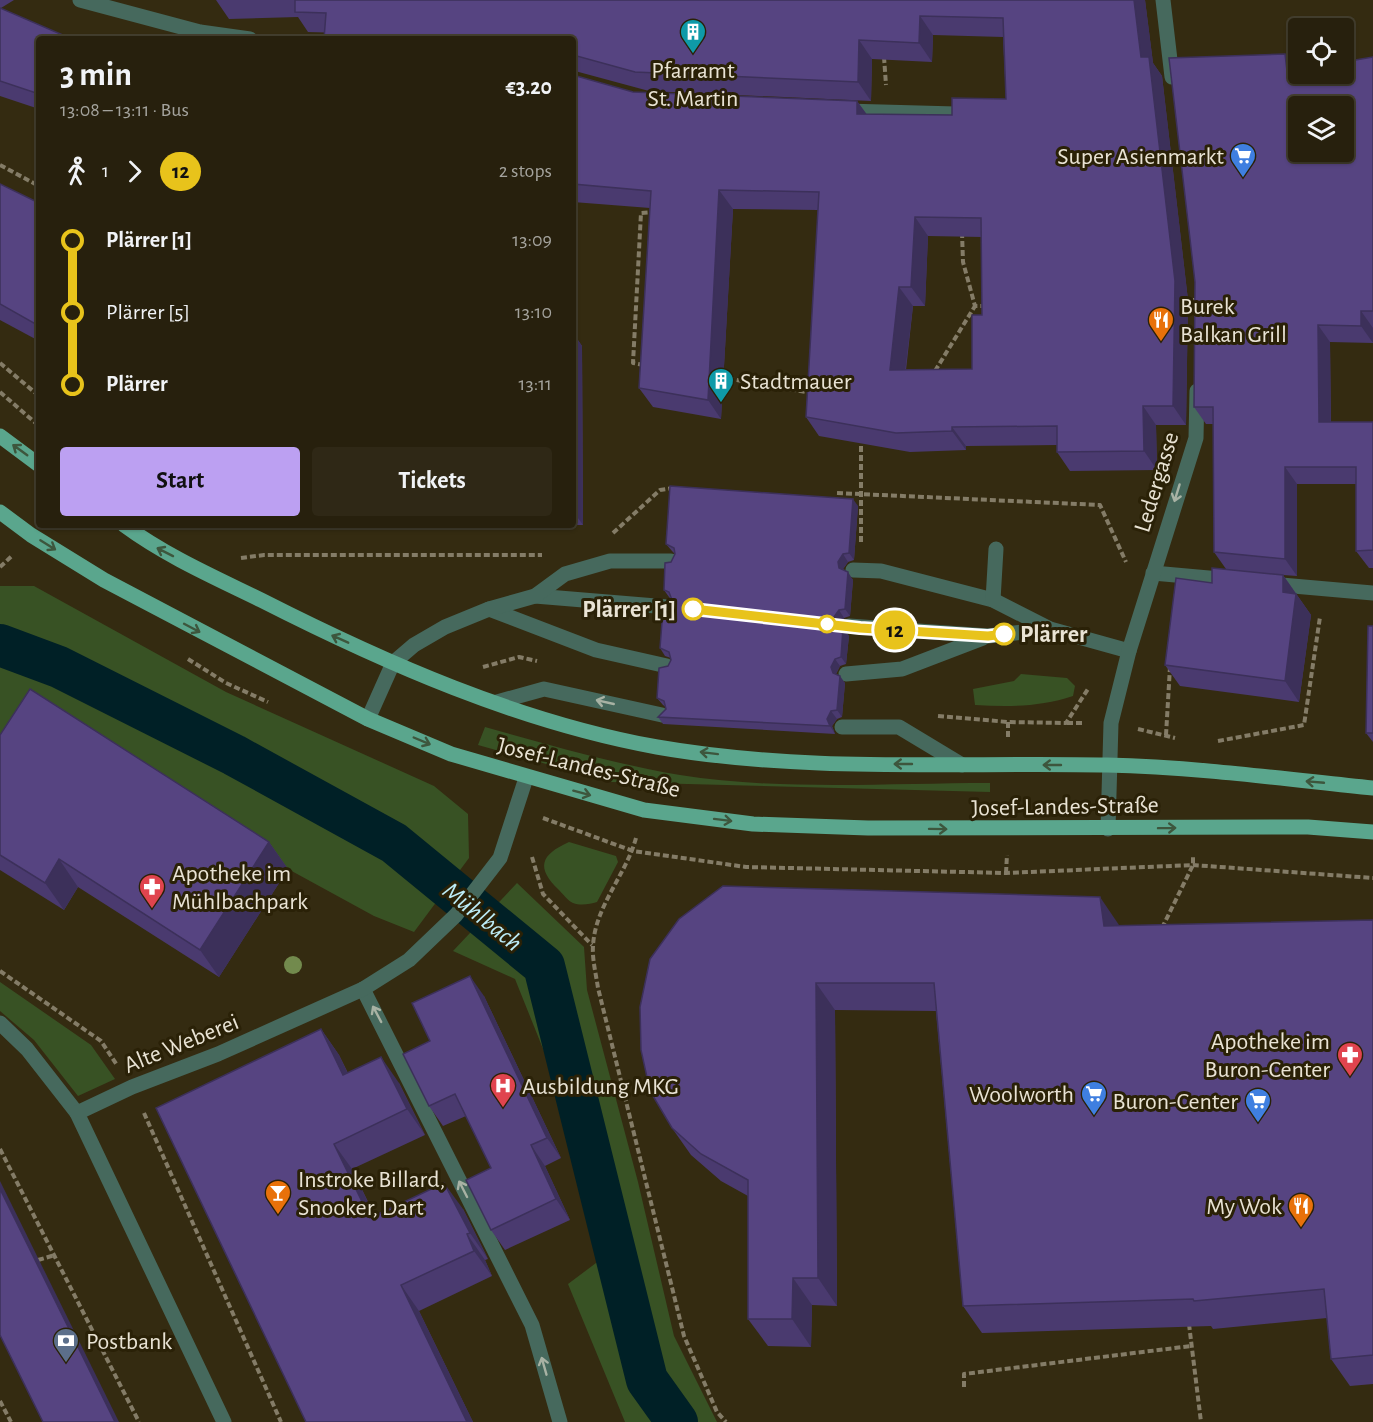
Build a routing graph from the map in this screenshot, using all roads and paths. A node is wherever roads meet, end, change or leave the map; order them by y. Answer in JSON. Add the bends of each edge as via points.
{"nodes":[{"id":1,"x":80,"y":0,"type":"edge"},
{"id":2,"x":1163,"y":0,"type":"edge"},
{"id":3,"x":229,"y":36,"type":"edge"},
{"id":4,"x":884,"y":52,"type":"edge"},
{"id":5,"x":1173,"y":92,"type":"edge"},
{"id":6,"x":829,"y":110,"type":"edge"},
{"id":7,"x":888,"y":113,"type":"junction"},
{"id":8,"x":956,"y":114,"type":"edge"},
{"id":9,"x":0,"y":165,"type":"edge"},
{"id":10,"x":36,"y":184,"type":"edge"},
{"id":11,"x":663,"y":212,"type":"edge"},
{"id":12,"x":961,"y":228,"type":"edge"},
{"id":13,"x":1174,"y":300,"type":"edge"},
{"id":14,"x":1198,"y":300,"type":"edge"},
{"id":15,"x":975,"y":306,"type":"junction"},
{"id":16,"x":987,"y":306,"type":"edge"},
{"id":17,"x":0,"y":363,"type":"edge"},
{"id":18,"x":656,"y":367,"type":"edge"},
{"id":19,"x":926,"y":372,"type":"edge"},
{"id":20,"x":713,"y":376,"type":"edge"},
{"id":21,"x":1197,"y":380,"type":"edge"},
{"id":22,"x":0,"y":392,"type":"edge"},
{"id":23,"x":36,"y":393,"type":"edge"},
{"id":24,"x":817,"y":393,"type":"edge"},
{"id":25,"x":36,"y":423,"type":"edge"},
{"id":26,"x":0,"y":436,"type":"edge"},
{"id":27,"x":36,"y":463,"type":"edge"},
{"id":28,"x":674,"y":488,"type":"edge"},
{"id":29,"x":837,"y":493,"type":"dead end"},
{"id":30,"x":0,"y":512,"type":"edge"},
{"id":31,"x":128,"y":528,"type":"edge"},
{"id":32,"x":607,"y":539,"type":"dead end"},
{"id":33,"x":996,"y":549,"type":"dead end"},
{"id":34,"x":16,"y":552,"type":"dead end"},
{"id":35,"x":543,"y":555,"type":"dead end"},
{"id":36,"x":236,"y":558,"type":"dead end"},
{"id":37,"x":671,"y":561,"type":"edge"},
{"id":38,"x":0,"y":567,"type":"edge"},
{"id":39,"x":853,"y":570,"type":"dead end"},
{"id":40,"x":1130,"y":571,"type":"dead end"},
{"id":41,"x":1153,"y":573,"type":"junction"},
{"id":42,"x":1373,"y":593,"type":"edge"},
{"id":43,"x":536,"y":596,"type":"junction"},
{"id":44,"x":993,"y":600,"type":"junction"},
{"id":45,"x":668,"y":607,"type":"edge"},
{"id":46,"x":489,"y":609,"type":"junction"},
{"id":47,"x":1321,"y":609,"type":"dead end"},
{"id":48,"x":849,"y":626,"type":"dead end"},
{"id":49,"x":1050,"y":629,"type":"junction"},
{"id":50,"x":988,"y":636,"type":"junction"},
{"id":51,"x":1130,"y":651,"type":"junction"},
{"id":52,"x":393,"y":663,"type":"junction"},
{"id":53,"x":667,"y":666,"type":"edge"},
{"id":54,"x":846,"y":674,"type":"dead end"},
{"id":55,"x":497,"y":702,"type":"junction"},
{"id":56,"x":662,"y":715,"type":"edge"},
{"id":57,"x":368,"y":718,"type":"junction"},
{"id":58,"x":842,"y":727,"type":"dead end"},
{"id":59,"x":1211,"y":743,"type":"dead end"},
{"id":60,"x":962,"y":765,"type":"junction"},
{"id":61,"x":1110,"y":765,"type":"junction"},
{"id":62,"x":526,"y":777,"type":"junction"},
{"id":63,"x":1373,"y":788,"type":"edge"},
{"id":64,"x":516,"y":808,"type":"junction"},
{"id":65,"x":644,"y":810,"type":"junction"},
{"id":66,"x":1108,"y":829,"type":"junction"},
{"id":67,"x":1373,"y":832,"type":"edge"},
{"id":68,"x":633,"y":851,"type":"junction"},
{"id":69,"x":1192,"y":865,"type":"junction"},
{"id":70,"x":1373,"y":878,"type":"edge"},
{"id":71,"x":1160,"y":933,"type":"edge"},
{"id":72,"x":593,"y":945,"type":"junction"},
{"id":73,"x":0,"y":970,"type":"edge"},
{"id":74,"x":363,"y":989,"type":"junction"},
{"id":75,"x":0,"y":1023,"type":"edge"},
{"id":76,"x":132,"y":1087,"type":"junction"},
{"id":77,"x":78,"y":1113,"type":"junction"},
{"id":78,"x":0,"y":1149,"type":"edge"},
{"id":79,"x":55,"y":1255,"type":"junction"},
{"id":80,"x":38,"y":1260,"type":"edge"},
{"id":81,"x":1188,"y":1316,"type":"edge"},
{"id":82,"x":1191,"y":1346,"type":"junction"},
{"id":83,"x":964,"y":1387,"type":"dead end"},
{"id":84,"x":0,"y":1401,"type":"edge"},
{"id":85,"x":11,"y":1422,"type":"edge"},
{"id":86,"x":139,"y":1422,"type":"edge"},
{"id":87,"x":224,"y":1422,"type":"edge"},
{"id":88,"x":281,"y":1422,"type":"edge"},
{"id":89,"x":560,"y":1422,"type":"edge"},
{"id":90,"x":726,"y":1422,"type":"edge"},
{"id":91,"x":1201,"y":1422,"type":"edge"}],
"edges":[{"from":1,"to":3,"type":"street"},
{"from":2,"to":5,"type":"street"},
{"from":4,"to":7,"type":"path"},
{"from":6,"to":7,"type":"street"},
{"from":7,"to":8,"type":"street"},
{"from":9,"to":10,"type":"path"},
{"from":11,"to":18,"type":"path","via":[[640,213],[633,363]]},
{"from":12,"to":15,"type":"path","via":[[963,262]]},
{"from":13,"to":14,"type":"path"},
{"from":15,"to":16,"type":"path"},
{"from":15,"to":19,"type":"path","via":[[937,371]]},
{"from":17,"to":23,"type":"path"},
{"from":20,"to":24,"type":"path"},
{"from":21,"to":41,"type":"street","name":"Ledergasse","one_way":true,"via":[[1196,438]]},
{"from":22,"to":25,"type":"path"},
{"from":27,"to":26,"type":"main road","one_way":true},
{"from":28,"to":32,"type":"path","via":[[660,490]]},
{"from":29,"to":40,"type":"path","via":[[1100,505]]},
{"from":30,"to":57,"type":"main road","name":"Josef-Landes-Straße","one_way":true,"via":[[104,580]]},
{"from":52,"to":31,"type":"main road","name":"Josef-Landes-Straße","one_way":true,"via":[[194,567]]},
{"from":33,"to":44,"type":"street"},
{"from":34,"to":38,"type":"path"},
{"from":35,"to":36,"type":"path"},
{"from":37,"to":43,"type":"street","via":[[610,561],[565,574]]},
{"from":39,"to":44,"type":"street","via":[[881,571]]},
{"from":41,"to":42,"type":"street"},
{"from":41,"to":51,"type":"street","name":"Ledergasse"},
{"from":43,"to":45,"type":"street"},
{"from":43,"to":46,"type":"street"},
{"from":44,"to":49,"type":"street"},
{"from":46,"to":52,"type":"street","via":[[445,627]]},
{"from":46,"to":53,"type":"street","via":[[596,650]]},
{"from":47,"to":59,"type":"path","via":[[1304,725]]},
{"from":48,"to":50,"type":"street"},
{"from":49,"to":50,"type":"street"},
{"from":49,"to":51,"type":"street"},
{"from":50,"to":54,"type":"street","via":[[902,669]]},
{"from":51,"to":61,"type":"street","name":"Ledergasse","via":[[1111,723]]},
{"from":52,"to":55,"type":"main road","name":"Josef-Landes-Straße"},
{"from":52,"to":57,"type":"street"},
{"from":56,"to":55,"type":"street","one_way":true,"via":[[544,688]]},
{"from":60,"to":55,"type":"main road","name":"Josef-Landes-Straße","one_way":true,"via":[[757,758],[657,747],[545,720]]},
{"from":57,"to":62,"type":"main road","name":"Josef-Landes-Straße","one_way":true,"via":[[451,754]]},
{"from":58,"to":60,"type":"street","via":[[898,727]]},
{"from":61,"to":60,"type":"main road","name":"Josef-Landes-Straße","one_way":true},
{"from":63,"to":61,"type":"main road","name":"Josef-Landes-Straße","one_way":true},
{"from":61,"to":66,"type":"street","name":"Ledergasse"},
{"from":62,"to":64,"type":"street","name":"Alte Weberei"},
{"from":62,"to":65,"type":"main road","name":"Josef-Landes-Straße","one_way":true},
{"from":64,"to":68,"type":"path"},
{"from":64,"to":72,"type":"path","via":[[543,894]]},
{"from":64,"to":74,"type":"street","name":"Alte Weberei","via":[[500,858],[488,876],[429,943]]},
{"from":65,"to":66,"type":"main road","name":"Josef-Landes-Straße","one_way":true,"via":[[799,826]]},
{"from":65,"to":68,"type":"path"},
{"from":66,"to":67,"type":"main road","name":"Josef-Landes-Straße","one_way":true,"via":[[1308,827]]},
{"from":68,"to":69,"type":"path","via":[[746,867],[855,871],[1006,873]]},
{"from":68,"to":72,"type":"path","via":[[603,907]]},
{"from":69,"to":70,"type":"path"},
{"from":69,"to":71,"type":"path"},
{"from":72,"to":90,"type":"path","via":[[598,988],[684,1336],[717,1412]]},
{"from":73,"to":76,"type":"path","via":[[100,1041]]},
{"from":74,"to":76,"type":"street","name":"Alte Weberei","via":[[218,1054]]},
{"from":89,"to":74,"type":"street","one_way":true,"via":[[532,1325]]},
{"from":75,"to":77,"type":"street","via":[[27,1049]]},
{"from":76,"to":77,"type":"street","name":"Alte Weberei"},
{"from":76,"to":88,"type":"path"},
{"from":77,"to":87,"type":"street"},
{"from":78,"to":79,"type":"path"},
{"from":79,"to":80,"type":"path"},
{"from":79,"to":86,"type":"path"},
{"from":81,"to":82,"type":"path"},
{"from":82,"to":83,"type":"path","via":[[964,1374]]},
{"from":82,"to":91,"type":"path"},
{"from":84,"to":85,"type":"path"}]}
